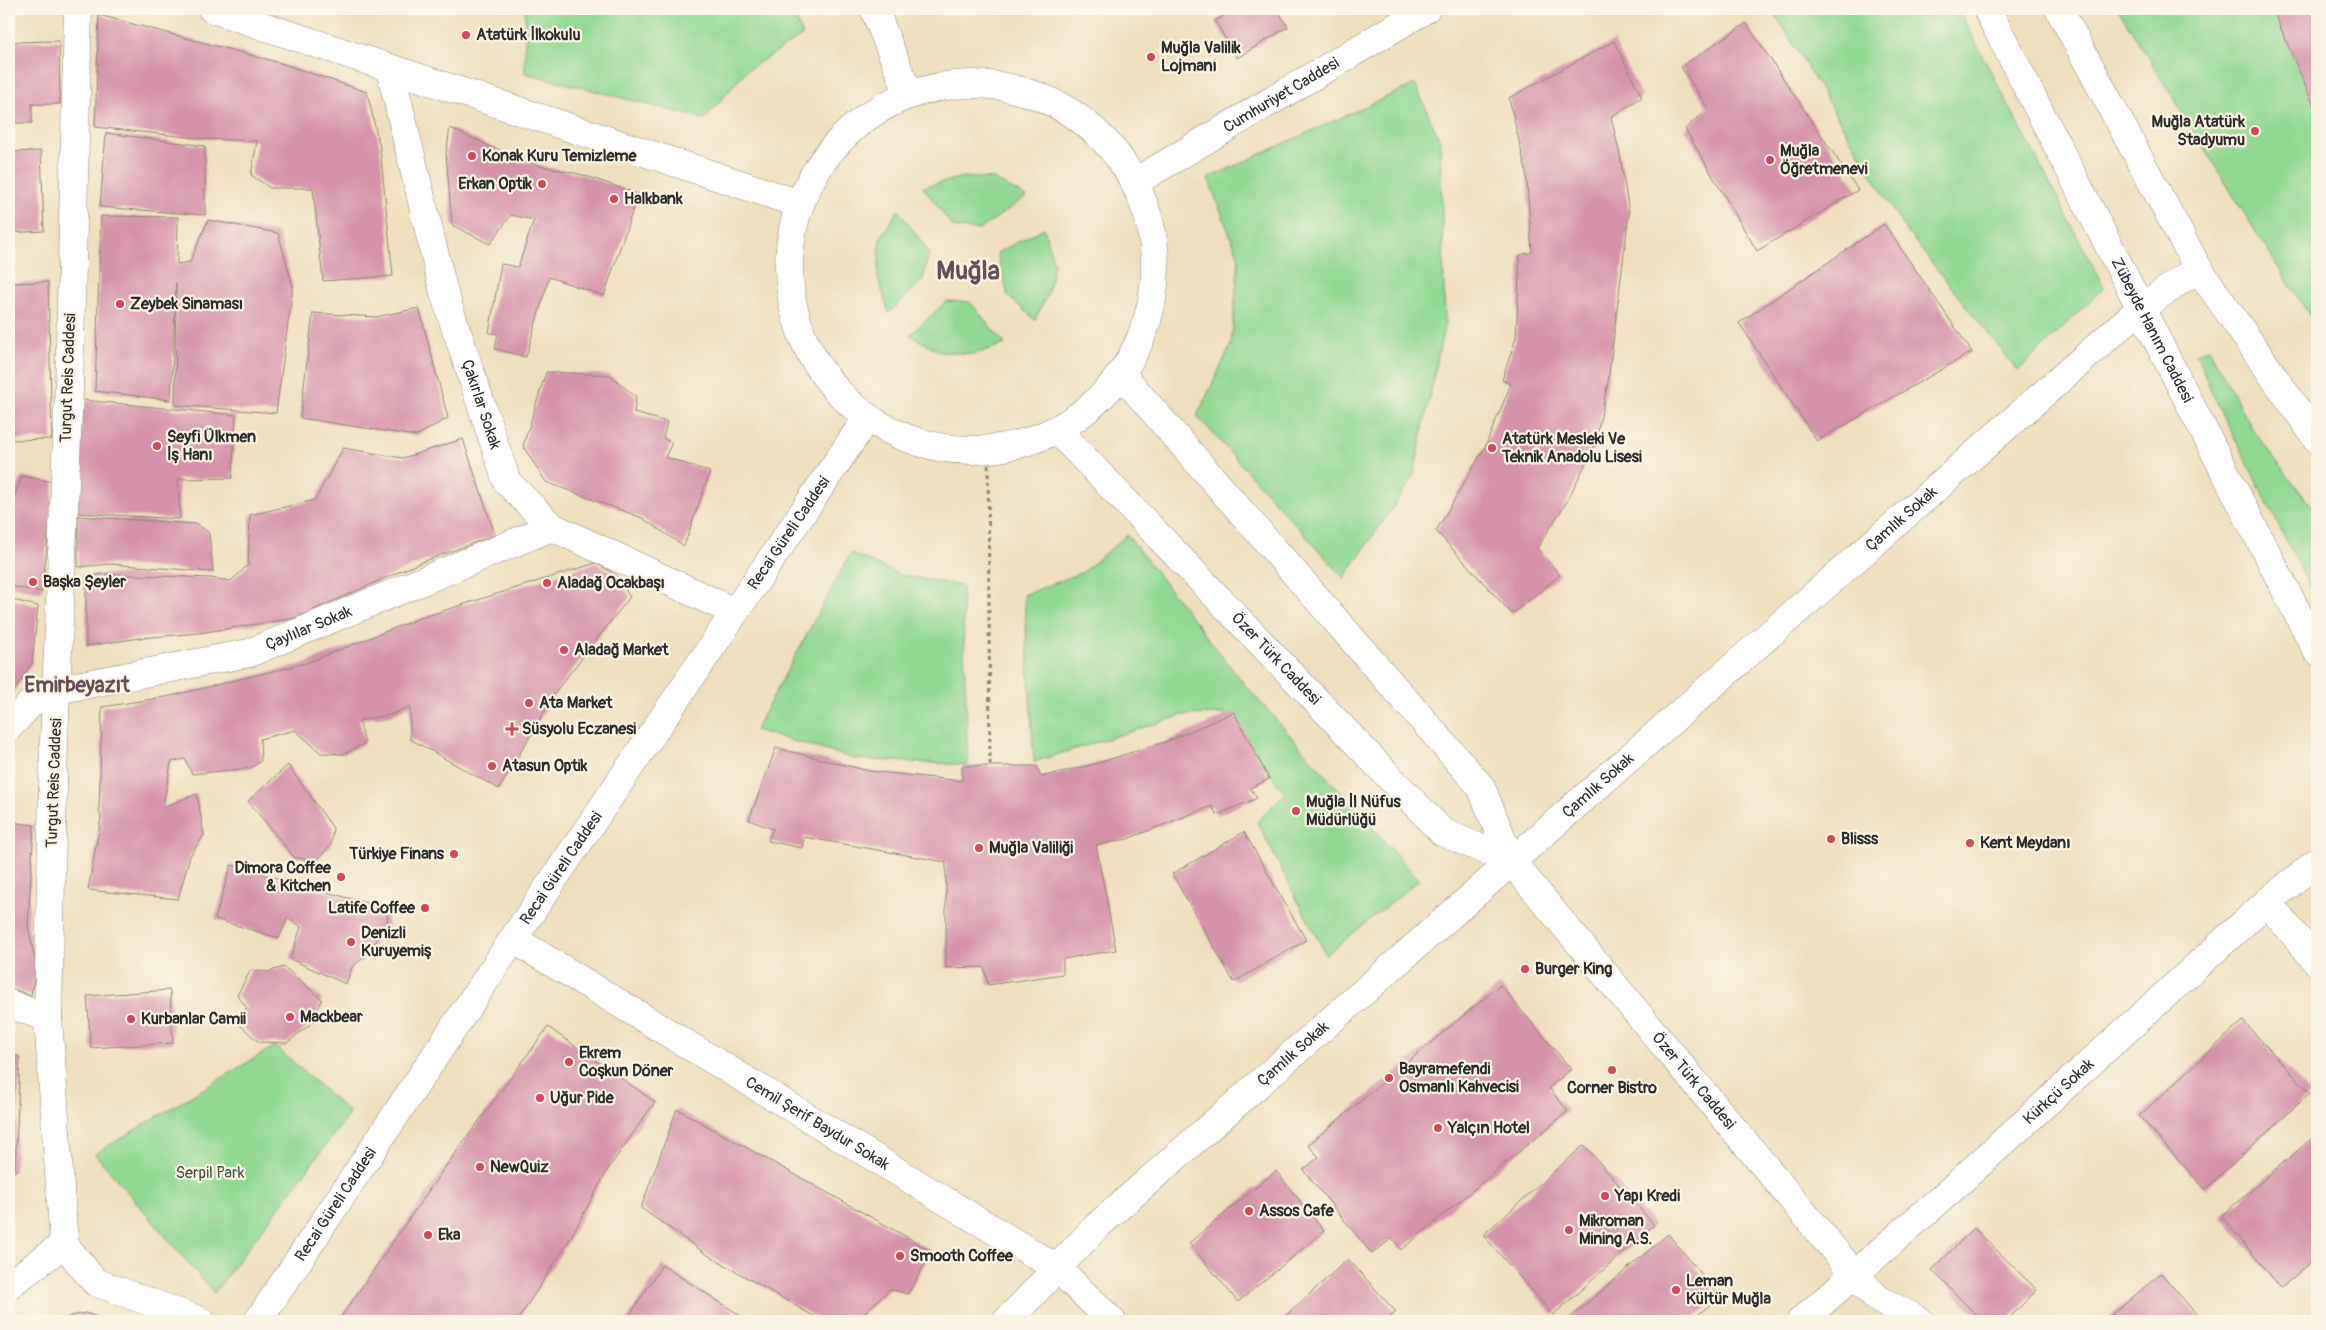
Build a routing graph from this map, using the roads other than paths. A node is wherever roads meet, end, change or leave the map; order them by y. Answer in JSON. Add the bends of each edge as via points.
{"nodes":[{"id":1,"x":78,"y":9,"type":"edge"},
{"id":2,"x":212,"y":9,"type":"edge"},
{"id":3,"x":874,"y":9,"type":"edge"},
{"id":4,"x":1426,"y":9,"type":"edge"},
{"id":5,"x":1987,"y":9,"type":"edge"},
{"id":6,"x":2059,"y":9,"type":"edge"},
{"id":7,"x":390,"y":69,"type":"junction"},
{"id":8,"x":909,"y":95,"type":"junction"},
{"id":9,"x":1135,"y":182,"type":"junction"},
{"id":10,"x":800,"y":204,"type":"junction"},
{"id":11,"x":2198,"y":268,"type":"junction"},
{"id":12,"x":2141,"y":308,"type":"junction"},
{"id":13,"x":1122,"y":375,"type":"junction"},
{"id":14,"x":867,"y":418,"type":"junction"},
{"id":15,"x":1058,"y":431,"type":"junction"},
{"id":16,"x":2317,"y":439,"type":"edge"},
{"id":17,"x":552,"y":527,"type":"junction"},
{"id":18,"x":735,"y":612,"type":"junction"},
{"id":19,"x":2317,"y":651,"type":"edge"},
{"id":20,"x":56,"y":690,"type":"junction"},
{"id":21,"x":9,"y":727,"type":"edge"},
{"id":22,"x":1512,"y":861,"type":"junction"},
{"id":23,"x":2317,"y":862,"type":"edge"},
{"id":24,"x":2267,"y":902,"type":"junction"},
{"id":25,"x":513,"y":939,"type":"junction"},
{"id":26,"x":2317,"y":962,"type":"edge"},
{"id":27,"x":9,"y":1004,"type":"edge"},
{"id":28,"x":48,"y":1018,"type":"junction"},
{"id":29,"x":64,"y":1244,"type":"junction"},
{"id":30,"x":1058,"y":1268,"type":"junction"},
{"id":31,"x":1855,"y":1275,"type":"junction"},
{"id":32,"x":9,"y":1285,"type":"edge"},
{"id":33,"x":1882,"y":1310,"type":"edge"},
{"id":34,"x":201,"y":1321,"type":"edge"},
{"id":35,"x":258,"y":1321,"type":"edge"},
{"id":36,"x":1006,"y":1321,"type":"edge"},
{"id":37,"x":1112,"y":1321,"type":"edge"},
{"id":38,"x":1801,"y":1321,"type":"edge"},
{"id":39,"x":1920,"y":1321,"type":"edge"}],
"edges":[{"from":1,"to":20,"type":"street","name":"Turgut Reis Caddesi","via":[[69,390]]},
{"from":2,"to":7,"type":"street"},
{"from":3,"to":8,"type":"street"},
{"from":4,"to":9,"type":"street","name":"Cumhuriyet Caddesi"},
{"from":5,"to":12,"type":"street","name":"Zübeyde Hanım Caddesi"},
{"from":6,"to":11,"type":"street"},
{"from":7,"to":10,"type":"street"},
{"from":7,"to":17,"type":"street","name":"Çakırlar Sokak","via":[[444,293],[507,482]]},
{"from":8,"to":9,"type":"street","via":[[952,84],[996,84],[1038,95],[1078,116],[1110,145]]},
{"from":8,"to":10,"type":"street","via":[[874,112],[842,137],[818,168]]},
{"from":9,"to":13,"type":"street","via":[[1150,220],[1155,268],[1153,301],[1141,340]]},
{"from":10,"to":14,"type":"street","via":[[790,251],[791,299],[806,345],[832,386]]},
{"from":11,"to":12,"type":"street","name":"Çamlık Sokak"},
{"from":11,"to":16,"type":"street"},
{"from":12,"to":19,"type":"street","name":"Zübeyde Hanım Caddesi"},
{"from":12,"to":22,"type":"street","name":"Çamlık Sokak"},
{"from":13,"to":15,"type":"street","via":[[1093,407]]},
{"from":13,"to":22,"type":"street","name":"Özer Türk Caddesi","via":[[1481,787]]},
{"from":14,"to":15,"type":"street","via":[[912,442],[960,451],[1011,448]]},
{"from":14,"to":18,"type":"street","name":"Recai Güreli Caddesi"},
{"from":15,"to":22,"type":"street","name":"Özer Türk Caddesi","via":[[1442,832]]},
{"from":17,"to":18,"type":"street","name":"Çakırlar Sokak"},
{"from":17,"to":20,"type":"street","name":"Çaylılar Sokak","via":[[249,652]]},
{"from":18,"to":25,"type":"street","name":"Recai Güreli Caddesi"},
{"from":20,"to":21,"type":"street","name":"Çaylılar Sokak","via":[[32,702]]},
{"from":20,"to":28,"type":"street","name":"Turgut Reis Caddesi"},
{"from":22,"to":30,"type":"street","name":"Çamlık Sokak","via":[[1096,1227]]},
{"from":22,"to":31,"type":"street","name":"Özer Türk Caddesi"},
{"from":23,"to":24,"type":"street","name":"Kürkçü Sokak"},
{"from":24,"to":26,"type":"street"},
{"from":24,"to":31,"type":"street","name":"Kürkçü Sokak"},
{"from":25,"to":30,"type":"street","name":"Cemil Şerif Baydur Sokak"},
{"from":25,"to":35,"type":"street","name":"Recai Güreli Caddesi"},
{"from":27,"to":28,"type":"street"},
{"from":28,"to":29,"type":"street","name":"Turgut Reis Caddesi"},
{"from":29,"to":32,"type":"street"},
{"from":29,"to":34,"type":"street","via":[[95,1282]]},
{"from":30,"to":36,"type":"street","name":"Çamlık Sokak"},
{"from":30,"to":37,"type":"street","name":"Cemil Şerif Baydur Sokak"},
{"from":31,"to":33,"type":"street","name":"Özer Türk Caddesi"},
{"from":31,"to":38,"type":"street","name":"Kürkçü Sokak"},
{"from":33,"to":39,"type":"street","name":"Özer Türk Caddesi"}]}
